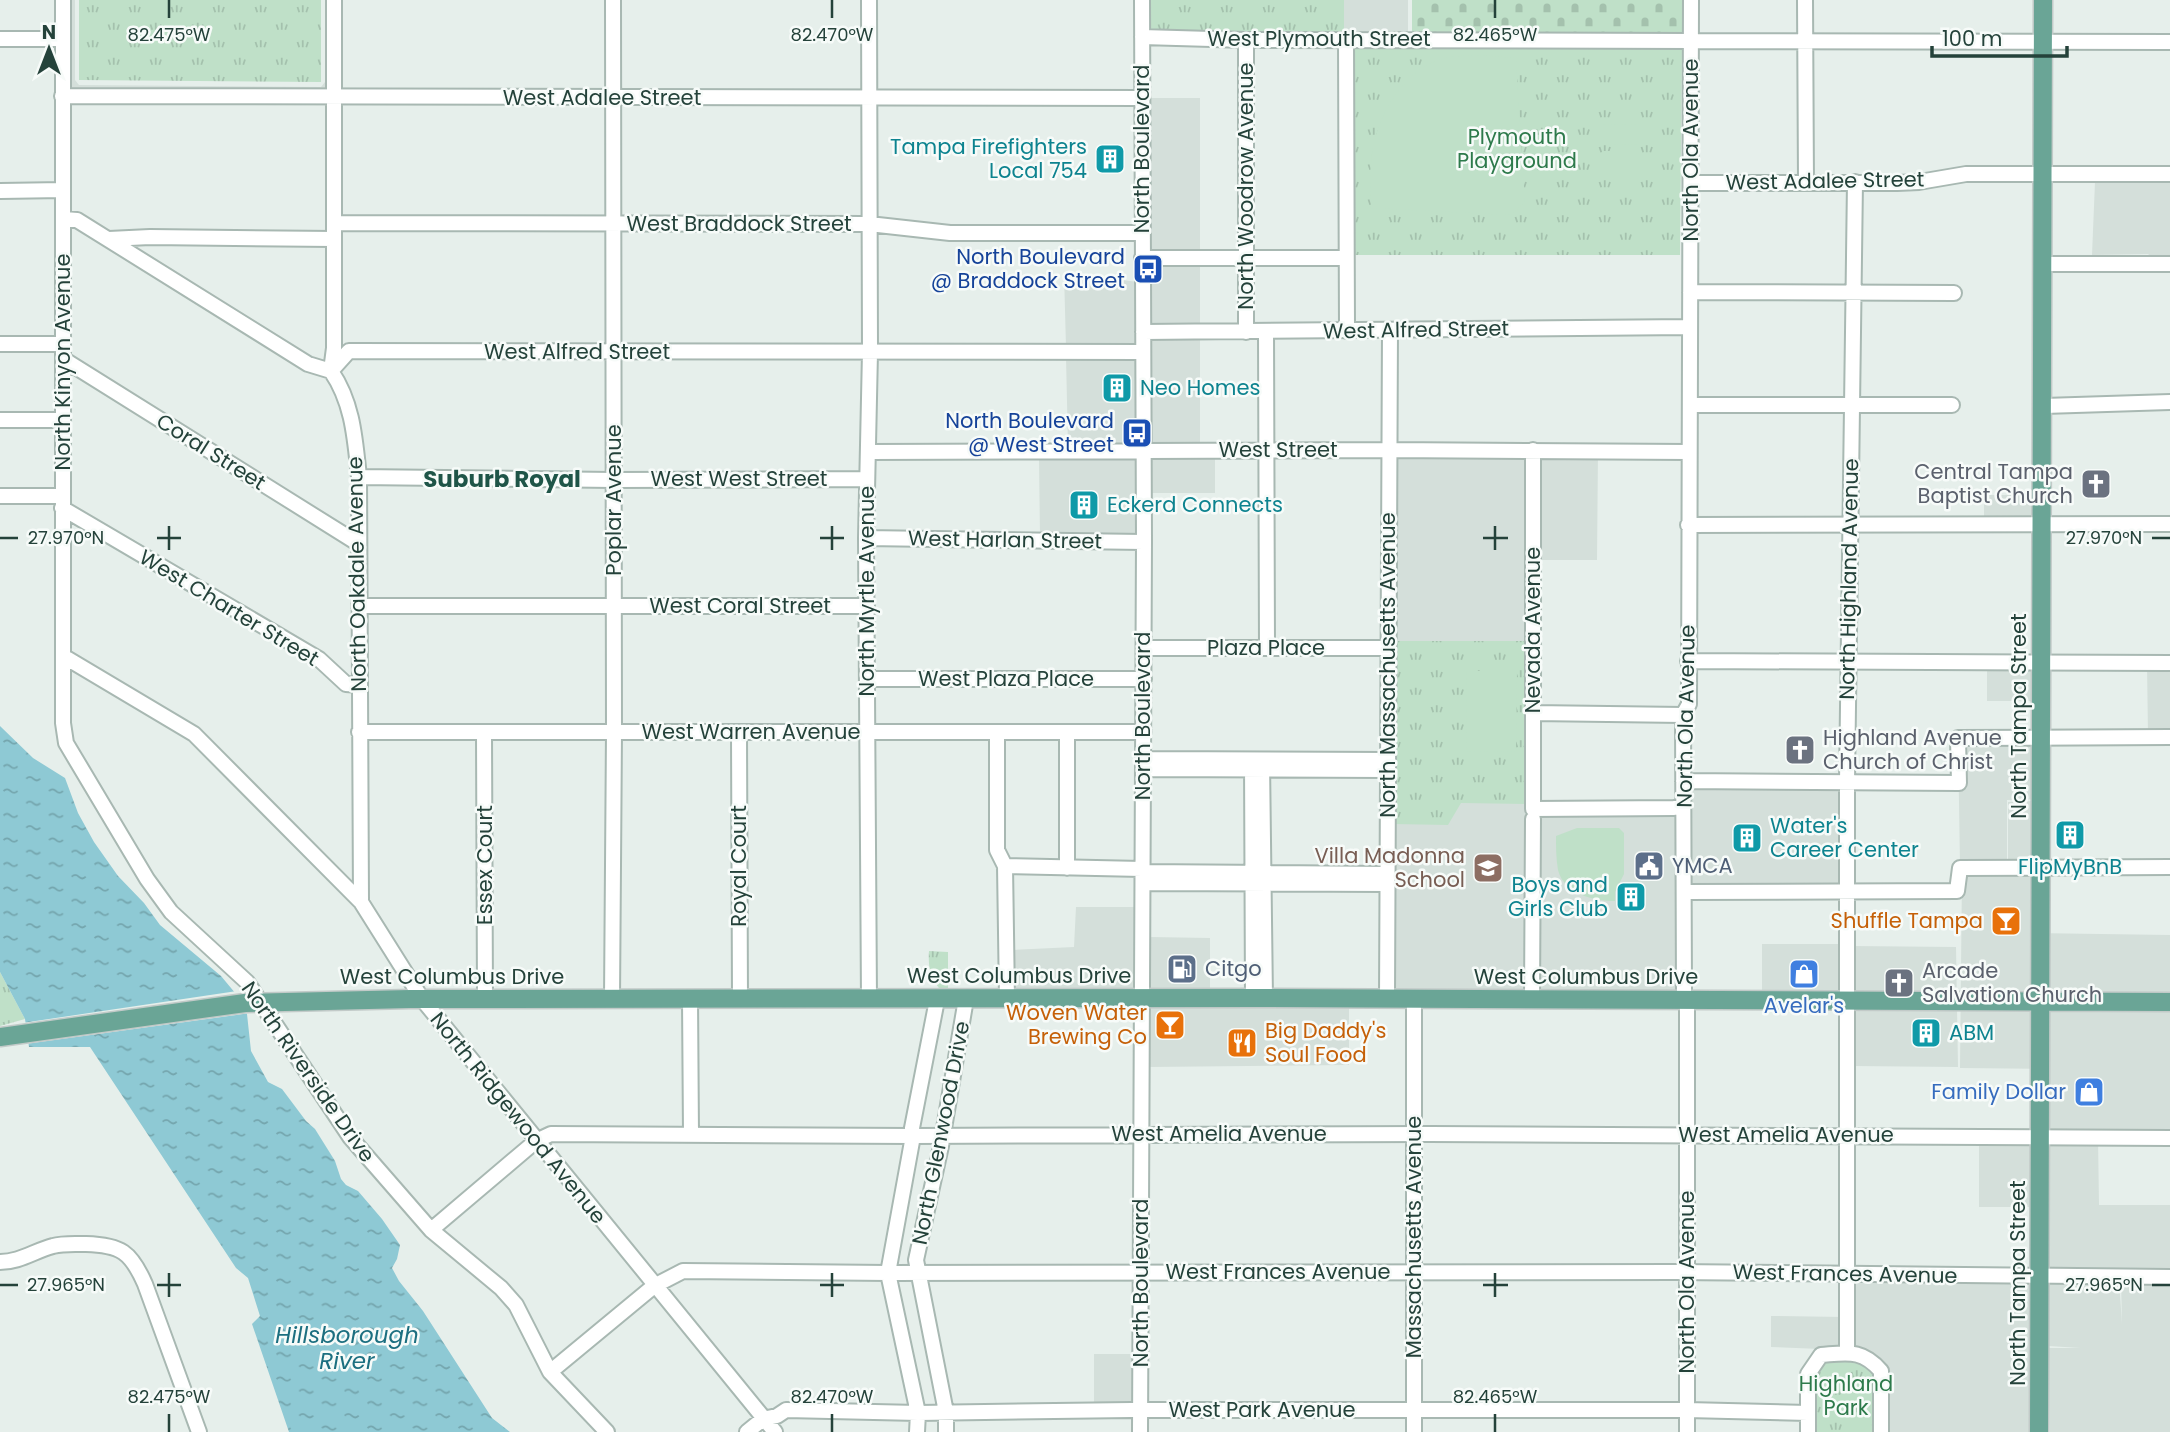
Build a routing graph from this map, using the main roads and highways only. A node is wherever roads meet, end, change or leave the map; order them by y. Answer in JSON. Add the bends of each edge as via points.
{"nodes":[{"id":1,"x":2043,"y":0,"type":"edge"},
{"id":2,"x":2041,"y":1002,"type":"junction"},
{"id":3,"x":2170,"y":1002,"type":"edge"},
{"id":4,"x":6,"y":1036,"type":"edge"},
{"id":5,"x":2039,"y":1432,"type":"edge"}],
"edges":[{"from":1,"to":2,"type":"main road","name":"North Tampa Street"},
{"from":2,"to":3,"type":"main road","name":"West Columbus Drive"},
{"from":2,"to":4,"type":"main road","name":"West Columbus Drive","via":[[422,999],[253,1002]]},
{"from":2,"to":5,"type":"main road","name":"North Tampa Street"}]}
